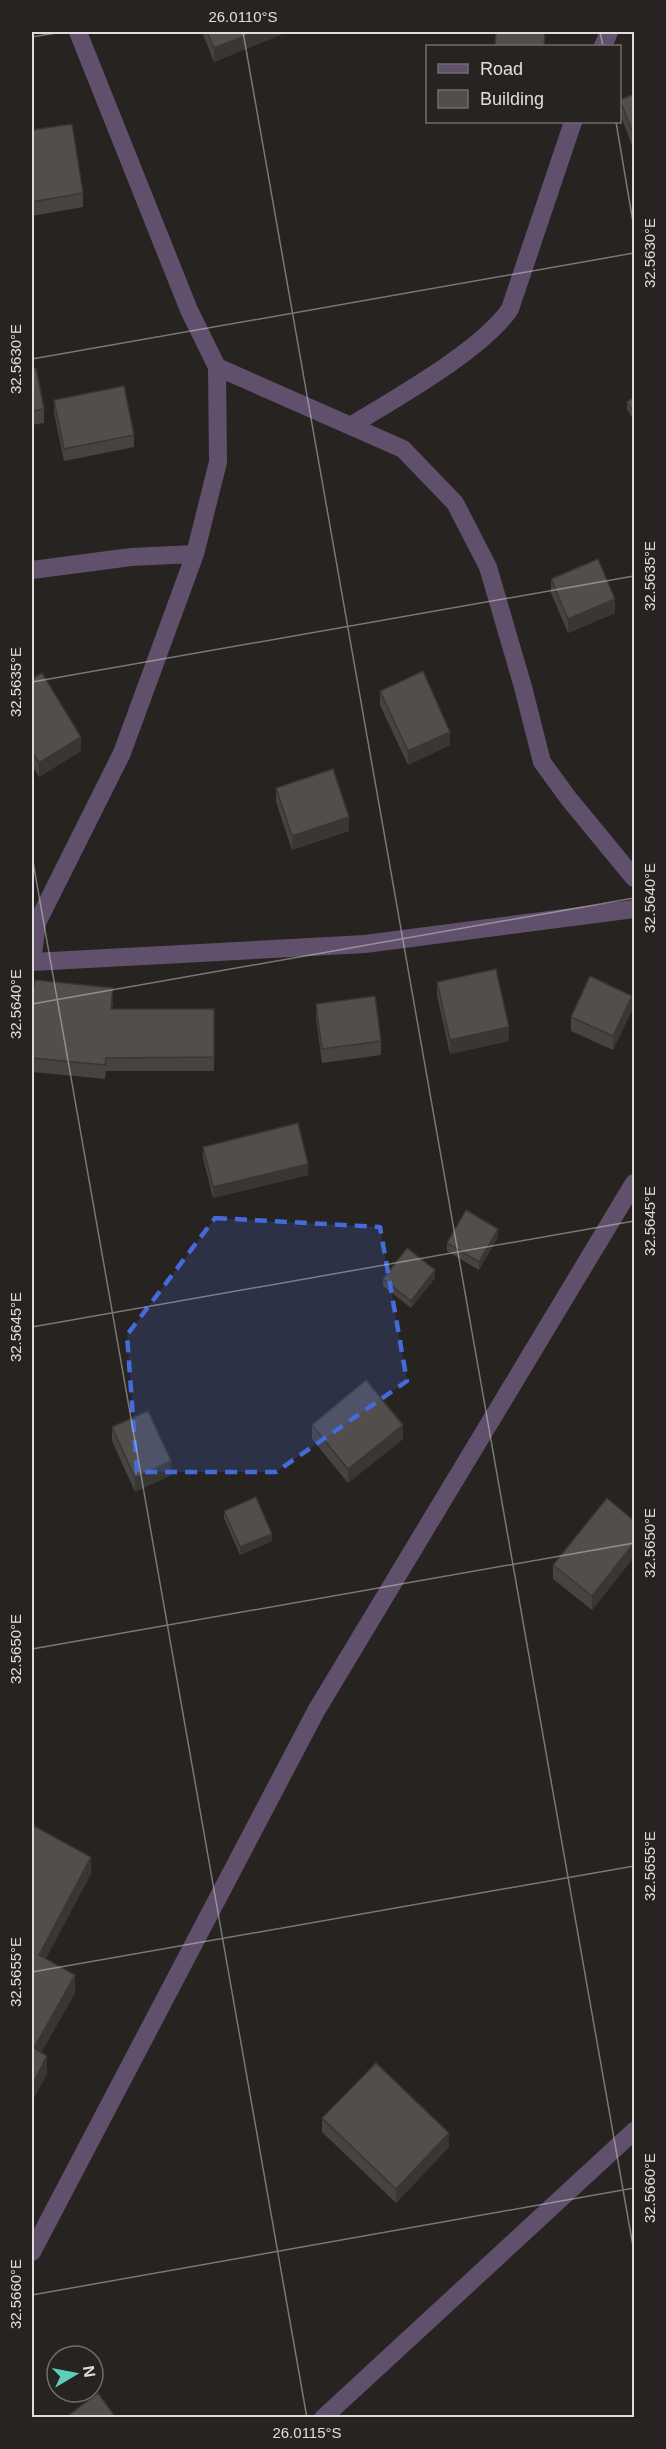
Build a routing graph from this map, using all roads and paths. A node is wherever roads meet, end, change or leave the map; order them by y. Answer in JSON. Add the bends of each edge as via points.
{"nodes":[{"id":1,"x":78,"y":32,"type":"edge"},
{"id":2,"x":573,"y":123,"type":"edge"},
{"id":3,"x":217,"y":367,"type":"junction"},
{"id":4,"x":352,"y":425,"type":"junction"},
{"id":5,"x":195,"y":554,"type":"junction"},
{"id":6,"x":32,"y":570,"type":"edge"},
{"id":7,"x":634,"y":878,"type":"edge"},
{"id":8,"x":634,"y":909,"type":"edge"},
{"id":9,"x":634,"y":1183,"type":"edge"},
{"id":10,"x":634,"y":2131,"type":"edge"},
{"id":11,"x":32,"y":2252,"type":"edge"},
{"id":12,"x":322,"y":2418,"type":"edge"}],
"edges":[{"from":1,"to":3,"type":"street","via":[[189,310]]},
{"from":2,"to":4,"type":"street","via":[[510,309],[498,326],[414,387]]},
{"from":3,"to":4,"type":"street"},
{"from":3,"to":5,"type":"street","via":[[218,462]]},
{"from":4,"to":7,"type":"street","via":[[403,449],[455,503],[488,567],[542,762]]},
{"from":5,"to":6,"type":"street","via":[[131,557]]},
{"from":5,"to":8,"type":"street","via":[[122,753],[38,923],[32,962],[365,944]]},
{"from":9,"to":11,"type":"street","via":[[316,1712]]},
{"from":10,"to":12,"type":"street"}]}
